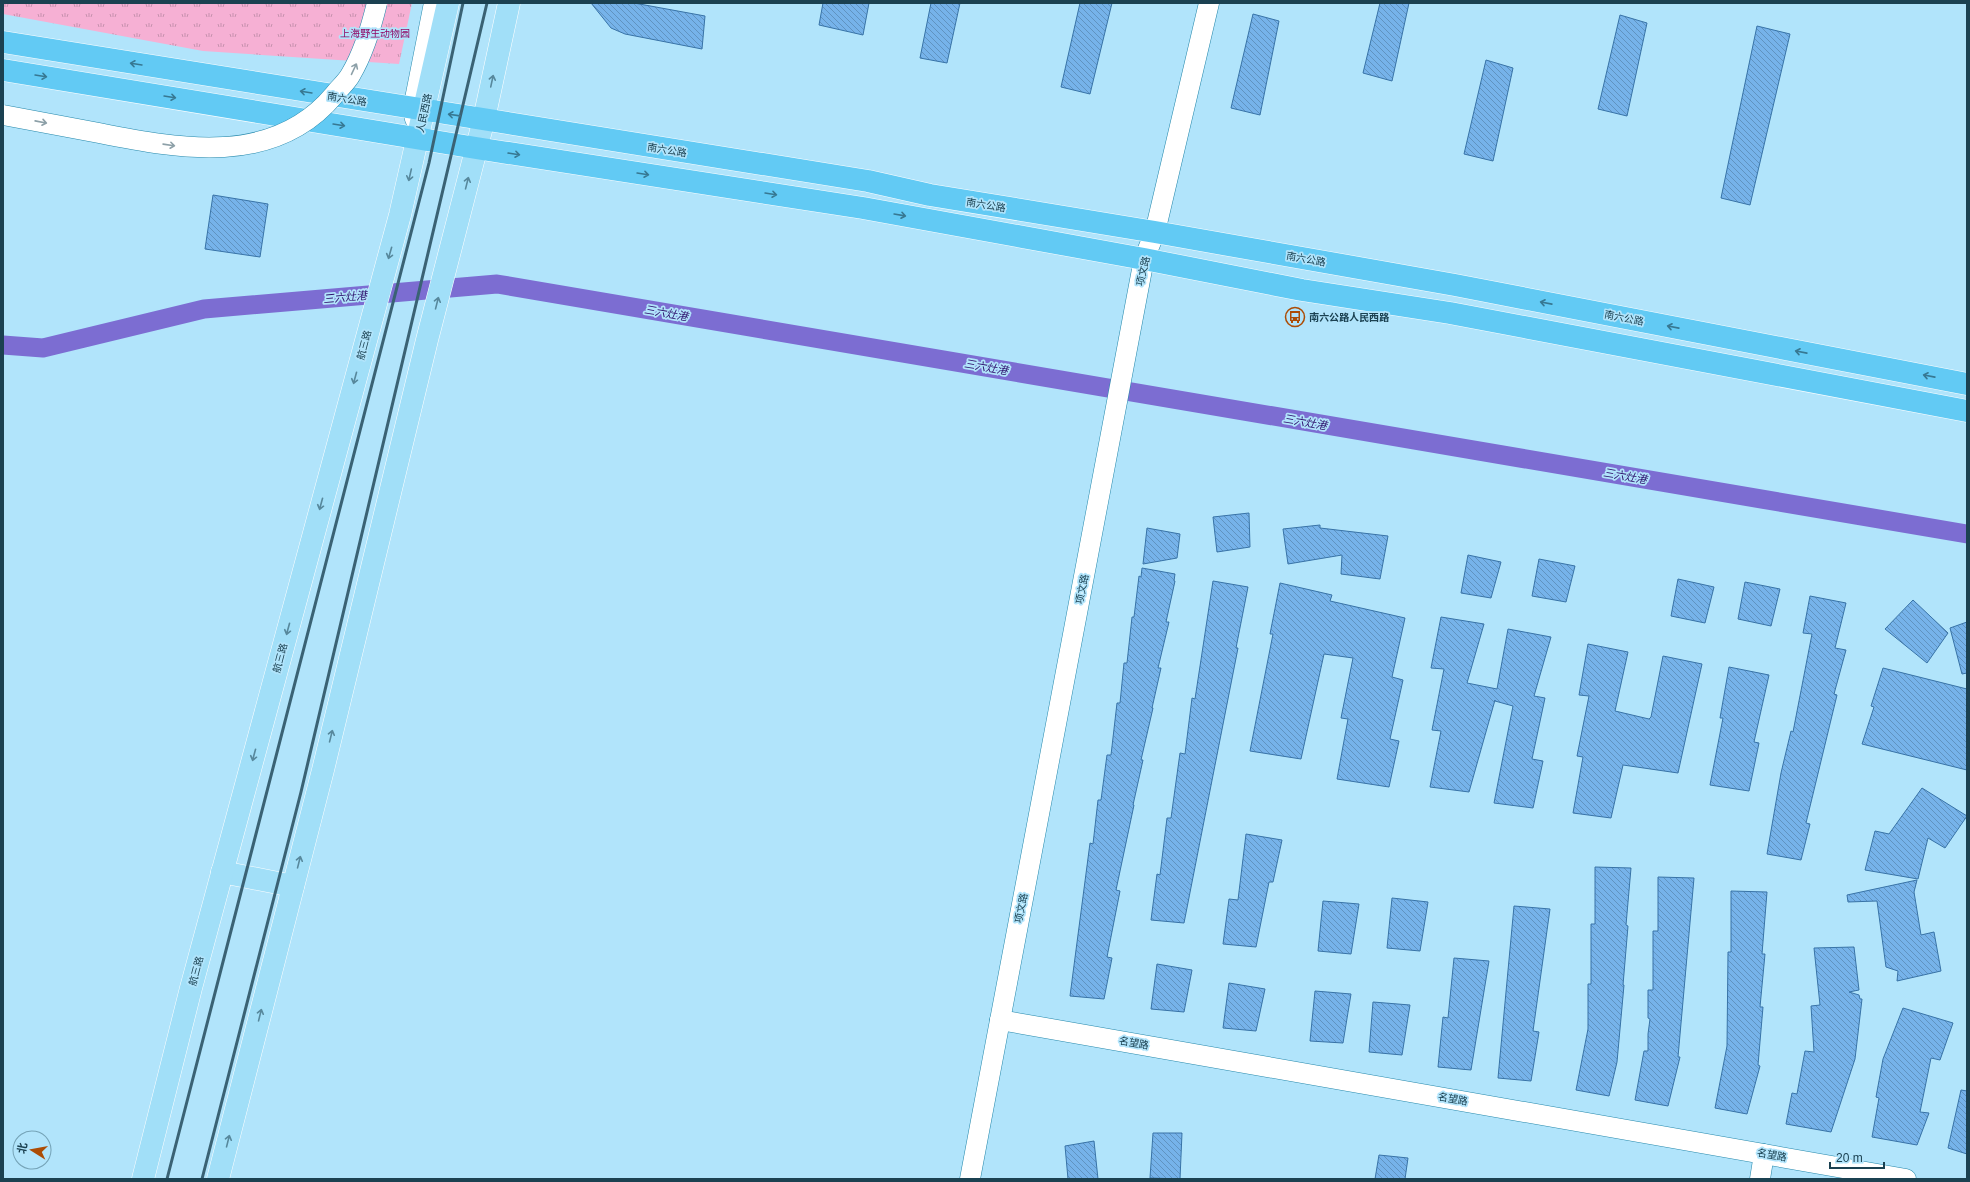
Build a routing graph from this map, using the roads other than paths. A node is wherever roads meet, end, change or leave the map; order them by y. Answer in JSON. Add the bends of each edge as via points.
{"nodes":[{"id":1,"x":377,"y":3,"type":"edge"},
{"id":2,"x":434,"y":3,"type":"edge"},
{"id":3,"x":448,"y":3,"type":"edge"},
{"id":4,"x":509,"y":3,"type":"edge"},
{"id":5,"x":1209,"y":3,"type":"edge"},
{"id":6,"x":3,"y":42,"type":"edge"},
{"id":7,"x":3,"y":70,"type":"edge"},
{"id":8,"x":419,"y":110,"type":"junction"},
{"id":9,"x":3,"y":115,"type":"edge"},
{"id":10,"x":484,"y":119,"type":"junction"},
{"id":11,"x":419,"y":138,"type":"junction"},
{"id":12,"x":476,"y":148,"type":"junction"},
{"id":13,"x":1155,"y":232,"type":"junction"},
{"id":14,"x":1144,"y":258,"type":"junction"},
{"id":15,"x":1967,"y":384,"type":"edge"},
{"id":16,"x":1967,"y":411,"type":"edge"},
{"id":17,"x":222,"y":872,"type":"junction"},
{"id":18,"x":293,"y":886,"type":"junction"},
{"id":19,"x":1000,"y":1020,"type":"junction"},
{"id":20,"x":1764,"y":1154,"type":"junction"},
{"id":21,"x":143,"y":1179,"type":"edge"},
{"id":22,"x":218,"y":1179,"type":"edge"},
{"id":23,"x":970,"y":1179,"type":"edge"},
{"id":24,"x":1760,"y":1179,"type":"edge"},
{"id":25,"x":1906,"y":1179,"type":"edge"}],
"edges":[{"from":9,"to":1,"type":"street","one_way":true,"bridge":true,"via":[[187,148],[236,147],[277,136],[296,128],[322,109],[351,75],[369,35]]},
{"from":2,"to":8,"type":"street","name":"人民西路"},
{"from":3,"to":8,"type":"main road","name":"人民西路"},
{"from":10,"to":4,"type":"main road","one_way":true},
{"from":5,"to":13,"type":"street","name":"项文路"},
{"from":8,"to":6,"type":"highway","name":"南六公路","one_way":true},
{"from":7,"to":11,"type":"highway","one_way":true},
{"from":10,"to":8,"type":"highway","name":"南六公路","one_way":true},
{"from":8,"to":11,"type":"main road","name":"人民西路"},
{"from":10,"to":12,"type":"main road"},
{"from":10,"to":13,"type":"highway","name":"南六公路","via":[[868,181],[930,195]]},
{"from":11,"to":12,"type":"highway"},
{"from":11,"to":17,"type":"main road","name":"航三路","one_way":true},
{"from":12,"to":14,"type":"highway","one_way":true,"via":[[863,208]]},
{"from":18,"to":12,"type":"main road","one_way":true},
{"from":13,"to":14,"type":"street","name":"项文路"},
{"from":15,"to":13,"type":"highway","name":"南六公路","one_way":true,"via":[[1455,285]]},
{"from":14,"to":16,"type":"highway","via":[[1302,290],[1450,313]]},
{"from":14,"to":19,"type":"street","name":"项文路"},
{"from":17,"to":18,"type":"main road"},
{"from":17,"to":21,"type":"main road","name":"航三路"},
{"from":22,"to":18,"type":"main road","one_way":true},
{"from":19,"to":20,"type":"street","name":"名望路"},
{"from":19,"to":23,"type":"street","name":"项文路"},
{"from":20,"to":24,"type":"street"},
{"from":20,"to":25,"type":"street","name":"名望路"}]}
